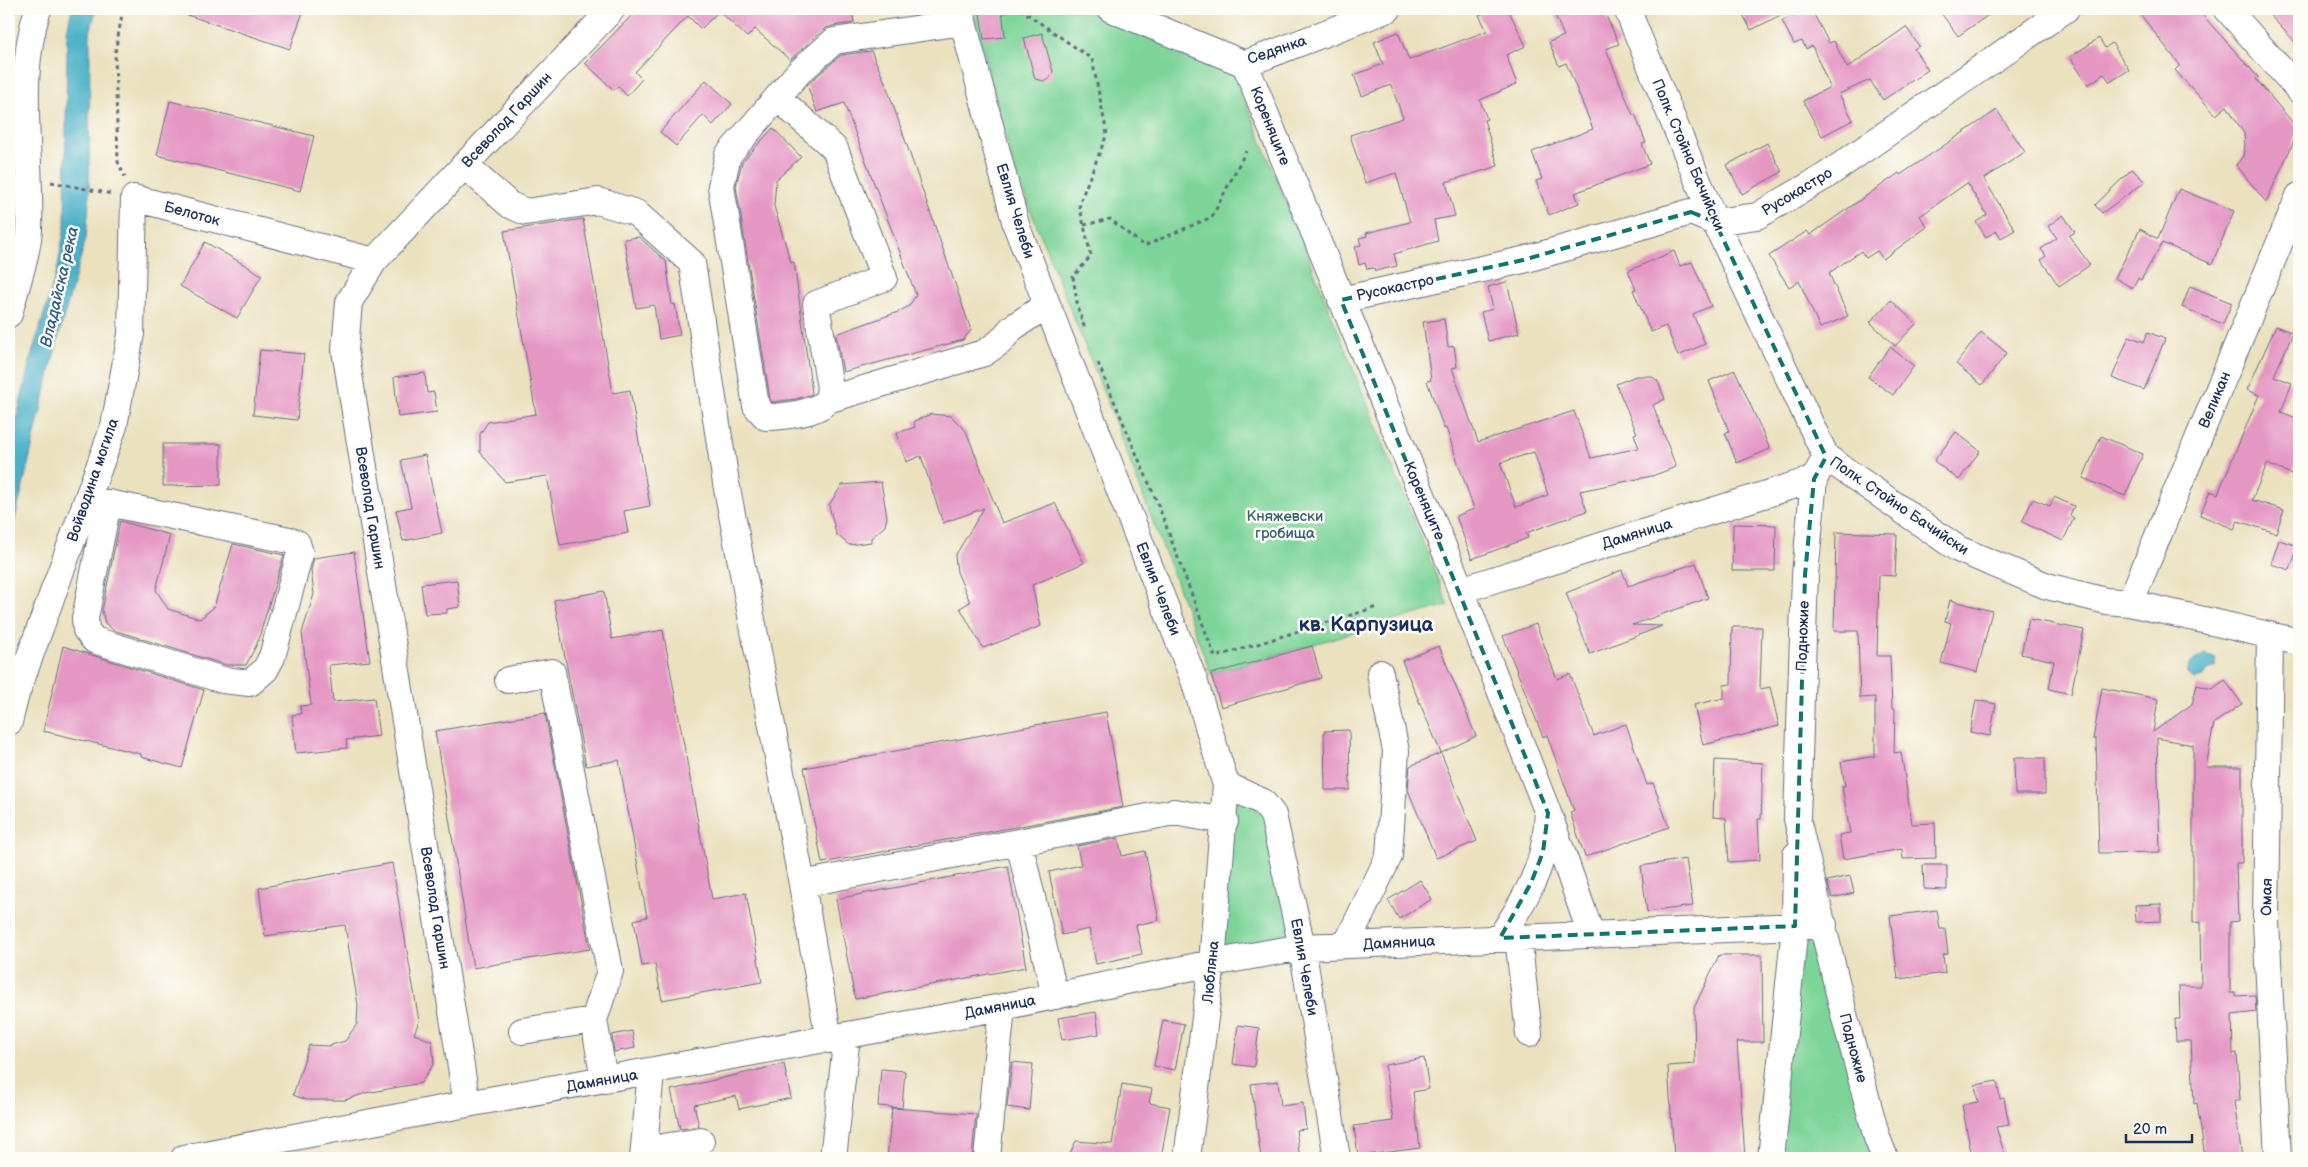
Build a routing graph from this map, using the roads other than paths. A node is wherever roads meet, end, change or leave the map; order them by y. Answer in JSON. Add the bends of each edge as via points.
{"nodes":[{"id":1,"x":38,"y":9,"type":"edge"},
{"id":2,"x":612,"y":9,"type":"edge"},
{"id":3,"x":1110,"y":9,"type":"edge"},
{"id":4,"x":1388,"y":9,"type":"edge"},
{"id":5,"x":1627,"y":9,"type":"edge"},
{"id":6,"x":2066,"y":9,"type":"edge"},
{"id":7,"x":2228,"y":9,"type":"edge"},
{"id":8,"x":962,"y":15,"type":"edge"},
{"id":9,"x":1245,"y":64,"type":"junction"},
{"id":10,"x":2299,"y":90,"type":"edge"},
{"id":11,"x":778,"y":98,"type":"junction"},
{"id":12,"x":464,"y":165,"type":"junction"},
{"id":13,"x":19,"y":175,"type":"edge"},
{"id":14,"x":2299,"y":196,"type":"edge"},
{"id":15,"x":134,"y":198,"type":"joint"},
{"id":16,"x":1714,"y":222,"type":"junction"},
{"id":17,"x":374,"y":261,"type":"junction"},
{"id":18,"x":1341,"y":300,"type":"junction"},
{"id":19,"x":1047,"y":305,"type":"junction"},
{"id":20,"x":9,"y":314,"type":"edge"},
{"id":21,"x":827,"y":400,"type":"junction"},
{"id":22,"x":1820,"y":468,"type":"junction"},
{"id":23,"x":98,"y":501,"type":"junction"},
{"id":24,"x":1461,"y":590,"type":"junction"},
{"id":25,"x":2130,"y":603,"type":"junction"},
{"id":26,"x":2270,"y":635,"type":"junction"},
{"id":27,"x":2299,"y":642,"type":"edge"},
{"id":28,"x":1380,"y":672,"type":"dead end"},
{"id":29,"x":508,"y":680,"type":"dead end"},
{"id":30,"x":9,"y":722,"type":"edge"},
{"id":31,"x":1226,"y":785,"type":"junction"},
{"id":32,"x":1548,"y":813,"type":"junction"},
{"id":33,"x":1797,"y":819,"type":"junction"},
{"id":34,"x":1225,"y":822,"type":"junction"},
{"id":35,"x":1019,"y":842,"type":"junction"},
{"id":36,"x":802,"y":884,"type":"junction"},
{"id":37,"x":1824,"y":925,"type":"junction"},
{"id":38,"x":1795,"y":926,"type":"junction"},
{"id":39,"x":1591,"y":934,"type":"junction"},
{"id":40,"x":1509,"y":937,"type":"junction"},
{"id":41,"x":1346,"y":945,"type":"junction"},
{"id":42,"x":1302,"y":947,"type":"junction"},
{"id":43,"x":1212,"y":963,"type":"junction"},
{"id":44,"x":1055,"y":996,"type":"junction"},
{"id":45,"x":1002,"y":1007,"type":"junction"},
{"id":46,"x":594,"y":1020,"type":"junction"},
{"id":47,"x":522,"y":1031,"type":"dead end"},
{"id":48,"x":1529,"y":1034,"type":"dead end"},
{"id":49,"x":838,"y":1038,"type":"junction"},
{"id":50,"x":651,"y":1072,"type":"junction"},
{"id":51,"x":604,"y":1080,"type":"junction"},
{"id":52,"x":467,"y":1104,"type":"junction"},
{"id":53,"x":701,"y":1142,"type":"dead end"},
{"id":54,"x":644,"y":1154,"type":"edge"},
{"id":55,"x":184,"y":1158,"type":"edge"},
{"id":56,"x":833,"y":1158,"type":"edge"},
{"id":57,"x":987,"y":1158,"type":"edge"},
{"id":58,"x":1187,"y":1158,"type":"edge"},
{"id":59,"x":1337,"y":1158,"type":"edge"},
{"id":60,"x":1771,"y":1158,"type":"edge"},
{"id":61,"x":1885,"y":1158,"type":"edge"},
{"id":62,"x":2278,"y":1158,"type":"edge"}],
"edges":[{"from":1,"to":13,"type":"street","via":[[24,90]]},
{"from":2,"to":12,"type":"street","name":"Всеволод Гаршин"},
{"from":3,"to":9,"type":"street","name":"Седянка"},
{"from":4,"to":9,"type":"street","name":"Седянка"},
{"from":5,"to":16,"type":"street","name":"Полк. Стойно Бачийски"},
{"from":6,"to":16,"type":"street","name":"Русокастро","via":[[1824,177],[1757,216]]},
{"from":7,"to":10,"type":"street"},
{"from":8,"to":11,"type":"street","via":[[834,41],[798,73]]},
{"from":8,"to":19,"type":"street","name":"Евлия Челеби","via":[[1016,226]]},
{"from":9,"to":18,"type":"street","name":"Кореняците"},
{"from":11,"to":21,"type":"street","via":[[835,149],[884,278],[816,304],[830,388]]},
{"from":11,"to":21,"type":"street","via":[[728,155],[721,186],[756,406],[766,417],[780,417],[820,408]]},
{"from":12,"to":17,"type":"street","name":"Всеволод Гаршин"},
{"from":12,"to":36,"type":"street","via":[[510,205],[526,212],[598,201],[636,213],[692,263],[726,483]]},
{"from":13,"to":20,"type":"street","via":[[29,232]]},
{"from":14,"to":25,"type":"street","name":"Великан"},
{"from":15,"to":17,"type":"street","name":"Белоток"},
{"from":15,"to":23,"type":"street","name":"Войводина могила","via":[[130,334]]},
{"from":16,"to":18,"type":"street","name":"Русокастро","via":[[1691,212],[1523,260]]},
{"from":16,"to":22,"type":"street","name":"Полк. Стойно Бачийски"},
{"from":17,"to":52,"type":"street","name":"Всеволод Гаршин","via":[[349,302],[345,350]]},
{"from":18,"to":24,"type":"street","name":"Кореняците"},
{"from":19,"to":21,"type":"street","via":[[1012,328],[984,353]]},
{"from":19,"to":31,"type":"street","name":"Евлия Челеби","via":[[1194,680]]},
{"from":22,"to":24,"type":"street","name":"Дамяница"},
{"from":22,"to":25,"type":"street","name":"Полк. Стойно Бачийски","via":[[1958,549],[2047,586],[2106,601]]},
{"from":22,"to":33,"type":"street","name":"Подножие","via":[[1804,575]]},
{"from":23,"to":23,"type":"street","via":[[297,543],[300,553],[272,657],[265,670],[250,683],[223,680],[94,640],[86,630],[85,618]]},
{"from":23,"to":30,"type":"street","name":"Войводина могила","via":[[16,694]]},
{"from":24,"to":32,"type":"street","name":"Кореняците"},
{"from":25,"to":26,"type":"street","name":"Полк. Стойно Бачийски"},
{"from":26,"to":27,"type":"street","name":"Полк. Стойно Бачийски"},
{"from":26,"to":62,"type":"street","name":"Омая","via":[[2266,922]]},
{"from":28,"to":41,"type":"street","via":[[1396,751],[1390,856]]},
{"from":29,"to":46,"type":"street","via":[[552,672],[610,972]]},
{"from":31,"to":34,"type":"street","name":"Любляна"},
{"from":31,"to":42,"type":"street","name":"Евлия Челеби","via":[[1263,802],[1273,815]]},
{"from":32,"to":39,"type":"street"},
{"from":32,"to":40,"type":"street","name":"Кореняците","via":[[1543,852]]},
{"from":33,"to":37,"type":"street","name":"Подножие"},
{"from":33,"to":38,"type":"street","name":"Подножие"},
{"from":34,"to":35,"type":"street","via":[[1174,812]]},
{"from":34,"to":43,"type":"street","name":"Любляна"},
{"from":35,"to":36,"type":"street"},
{"from":35,"to":44,"type":"street"},
{"from":36,"to":49,"type":"street"},
{"from":37,"to":38,"type":"street","name":"Дамяница"},
{"from":37,"to":61,"type":"street","name":"Подножие","via":[[1845,1018]]},
{"from":38,"to":39,"type":"street","name":"Дамяница"},
{"from":38,"to":60,"type":"street","name":"Подножие"},
{"from":39,"to":40,"type":"street","name":"Дамяница"},
{"from":40,"to":41,"type":"street","name":"Дамяница"},
{"from":40,"to":48,"type":"street"},
{"from":41,"to":42,"type":"street","name":"Дамяница"},
{"from":42,"to":43,"type":"street","name":"Дамяница"},
{"from":42,"to":59,"type":"street","name":"Евлия Челеби"},
{"from":43,"to":44,"type":"street","name":"Дамяница"},
{"from":43,"to":58,"type":"street","name":"Любляна"},
{"from":44,"to":45,"type":"street","name":"Дамяница"},
{"from":45,"to":49,"type":"street","name":"Дамяница"},
{"from":45,"to":57,"type":"street"},
{"from":46,"to":47,"type":"street"},
{"from":46,"to":51,"type":"street"},
{"from":49,"to":50,"type":"street","name":"Дамяница"},
{"from":49,"to":56,"type":"street"},
{"from":50,"to":51,"type":"street","name":"Дамяница"},
{"from":50,"to":54,"type":"street"},
{"from":51,"to":52,"type":"street","name":"Дамяница"},
{"from":52,"to":55,"type":"street","name":"Дамяница"},
{"from":53,"to":54,"type":"street"}]}
